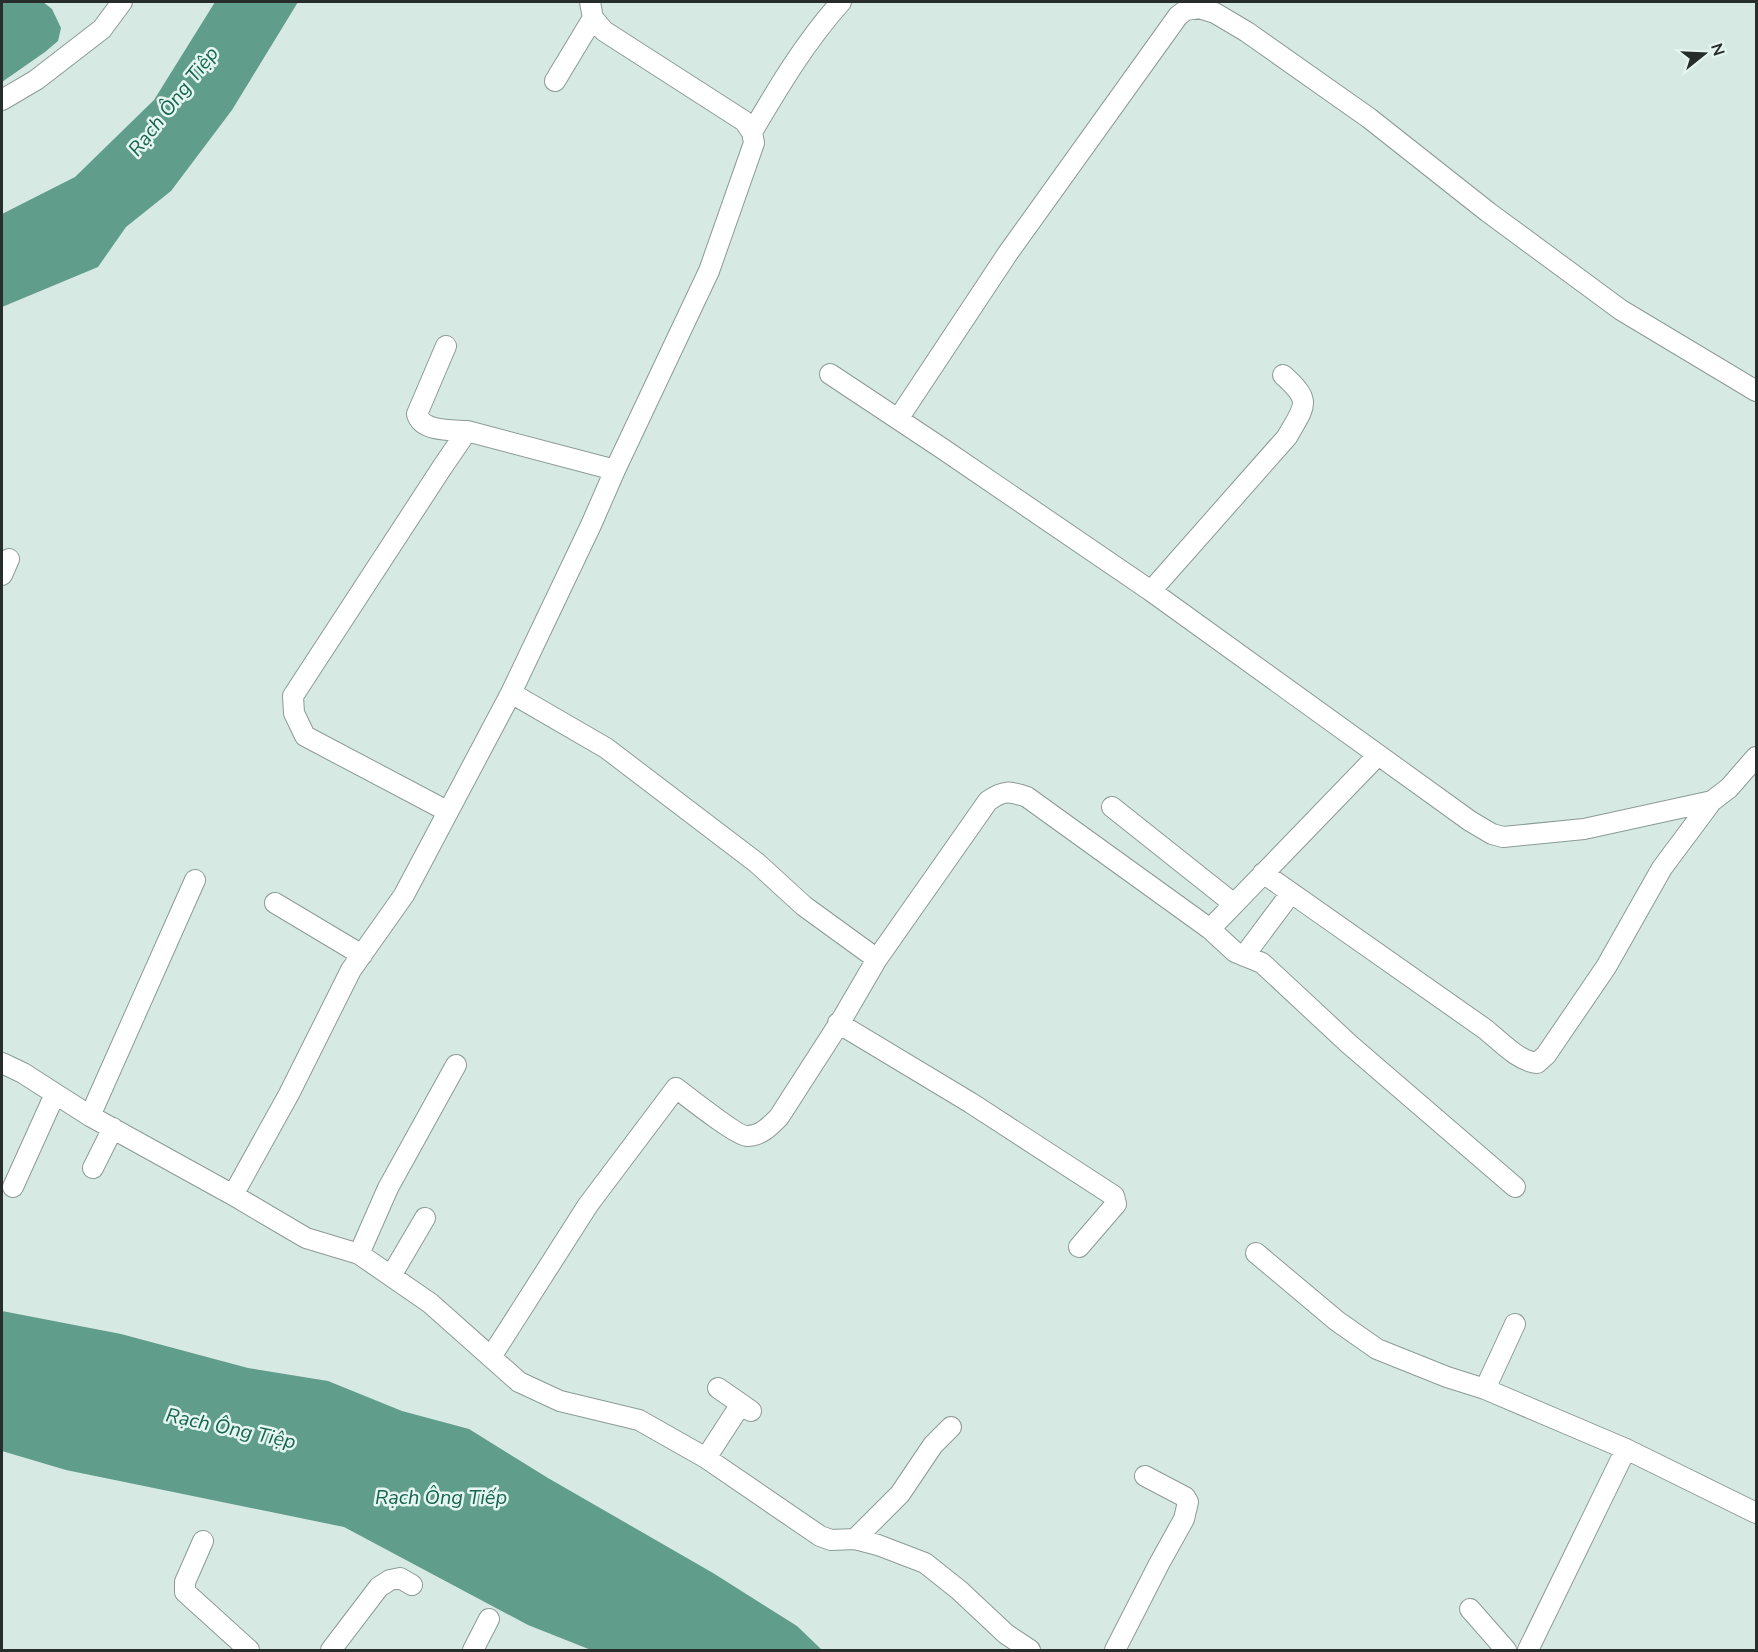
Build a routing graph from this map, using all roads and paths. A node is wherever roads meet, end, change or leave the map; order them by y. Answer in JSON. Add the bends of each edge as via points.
{"nodes":[{"id":1,"x":122,"y":2,"type":"edge"},
{"id":2,"x":841,"y":2,"type":"edge"},
{"id":3,"x":591,"y":10,"type":"edge"},
{"id":4,"x":555,"y":81,"type":"dead end"},
{"id":5,"x":2,"y":100,"type":"edge"},
{"id":6,"x":752,"y":132,"type":"junction"},
{"id":7,"x":446,"y":346,"type":"dead end"},
{"id":8,"x":830,"y":375,"type":"dead end"},
{"id":9,"x":1283,"y":375,"type":"dead end"},
{"id":10,"x":1756,"y":391,"type":"edge"},
{"id":11,"x":898,"y":419,"type":"junction"},
{"id":12,"x":467,"y":432,"type":"junction"},
{"id":13,"x":615,"y":470,"type":"junction"},
{"id":14,"x":1151,"y":591,"type":"junction"},
{"id":15,"x":511,"y":693,"type":"junction"},
{"id":16,"x":1378,"y":755,"type":"junction"},
{"id":17,"x":1756,"y":757,"type":"edge"},
{"id":18,"x":1712,"y":801,"type":"junction"},
{"id":19,"x":1112,"y":807,"type":"dead end"},
{"id":20,"x":447,"y":811,"type":"junction"},
{"id":21,"x":1263,"y":873,"type":"junction"},
{"id":22,"x":195,"y":880,"type":"dead end"},
{"id":23,"x":1291,"y":893,"type":"junction"},
{"id":24,"x":275,"y":903,"type":"dead end"},
{"id":25,"x":1234,"y":904,"type":"junction"},
{"id":26,"x":1210,"y":929,"type":"junction"},
{"id":27,"x":1239,"y":954,"type":"junction"},
{"id":28,"x":362,"y":955,"type":"junction"},
{"id":29,"x":877,"y":959,"type":"junction"},
{"id":30,"x":838,"y":1023,"type":"junction"},
{"id":31,"x":2,"y":1063,"type":"edge"},
{"id":32,"x":456,"y":1065,"type":"dead end"},
{"id":33,"x":55,"y":1094,"type":"junction"},
{"id":34,"x":90,"y":1116,"type":"junction"},
{"id":35,"x":113,"y":1128,"type":"junction"},
{"id":36,"x":93,"y":1168,"type":"dead end"},
{"id":37,"x":1515,"y":1187,"type":"dead end"},
{"id":38,"x":13,"y":1188,"type":"dead end"},
{"id":39,"x":233,"y":1195,"type":"junction"},
{"id":40,"x":425,"y":1218,"type":"dead end"},
{"id":41,"x":1079,"y":1247,"type":"dead end"},
{"id":42,"x":1256,"y":1253,"type":"dead end"},
{"id":43,"x":359,"y":1254,"type":"junction"},
{"id":44,"x":391,"y":1276,"type":"junction"},
{"id":45,"x":1515,"y":1324,"type":"dead end"},
{"id":46,"x":491,"y":1357,"type":"junction"},
{"id":47,"x":718,"y":1388,"type":"dead end"},
{"id":48,"x":1485,"y":1389,"type":"junction"},
{"id":49,"x":951,"y":1427,"type":"dead end"},
{"id":50,"x":1626,"y":1449,"type":"junction"},
{"id":51,"x":706,"y":1458,"type":"junction"},
{"id":52,"x":1145,"y":1476,"type":"dead end"},
{"id":53,"x":1756,"y":1513,"type":"edge"},
{"id":54,"x":855,"y":1539,"type":"junction"},
{"id":55,"x":203,"y":1541,"type":"dead end"},
{"id":56,"x":412,"y":1585,"type":"dead end"},
{"id":57,"x":1470,"y":1609,"type":"dead end"},
{"id":58,"x":489,"y":1619,"type":"dead end"},
{"id":59,"x":249,"y":1650,"type":"edge"},
{"id":60,"x":331,"y":1650,"type":"edge"},
{"id":61,"x":473,"y":1650,"type":"edge"},
{"id":62,"x":1030,"y":1650,"type":"edge"},
{"id":63,"x":1115,"y":1650,"type":"edge"},
{"id":64,"x":1506,"y":1650,"type":"edge"},
{"id":65,"x":1528,"y":1650,"type":"edge"}],
"edges":[{"from":1,"to":5,"type":"street","via":[[102,29],[36,80]]},
{"from":2,"to":6,"type":"street","via":[[787,74]]},
{"from":3,"to":4,"type":"street"},
{"from":3,"to":6,"type":"street","via":[[604,31],[744,121]]},
{"from":6,"to":13,"type":"street","via":[[754,143],[708,270]]},
{"from":7,"to":12,"type":"street","via":[[417,414],[418,420],[423,425]]},
{"from":8,"to":11,"type":"street"},
{"from":9,"to":14,"type":"street","via":[[1302,395],[1303,404],[1287,437]]},
{"from":10,"to":11,"type":"street","via":[[1621,310],[1369,118],[1247,32],[1199,8],[1179,16],[1008,253]]},
{"from":11,"to":14,"type":"street"},
{"from":12,"to":13,"type":"street"},
{"from":12,"to":20,"type":"street","via":[[293,696],[294,713],[305,736]]},
{"from":13,"to":15,"type":"street"},
{"from":14,"to":16,"type":"street"},
{"from":15,"to":20,"type":"street"},
{"from":15,"to":29,"type":"street","via":[[606,748],[757,863],[804,906]]},
{"from":16,"to":18,"type":"street","via":[[1470,821],[1503,837],[1584,829]]},
{"from":16,"to":21,"type":"street"},
{"from":17,"to":18,"type":"street"},
{"from":18,"to":23,"type":"street","via":[[1662,868],[1606,968],[1537,1063],[1515,1052]]},
{"from":19,"to":25,"type":"street"},
{"from":20,"to":28,"type":"street","via":[[404,895]]},
{"from":21,"to":23,"type":"street"},
{"from":21,"to":25,"type":"street"},
{"from":22,"to":34,"type":"street"},
{"from":23,"to":27,"type":"street"},
{"from":24,"to":28,"type":"street"},
{"from":25,"to":26,"type":"street"},
{"from":26,"to":27,"type":"street"},
{"from":26,"to":29,"type":"street","via":[[1027,797],[1006,792],[988,801]]},
{"from":27,"to":37,"type":"street","via":[[1262,963]]},
{"from":28,"to":39,"type":"street"},
{"from":29,"to":30,"type":"street"},
{"from":30,"to":41,"type":"street","via":[[1114,1196],[1116,1204]]},
{"from":30,"to":46,"type":"street","via":[[779,1117],[757,1134],[742,1135],[676,1088],[588,1205]]},
{"from":31,"to":33,"type":"street"},
{"from":32,"to":43,"type":"street","via":[[387,1188]]},
{"from":33,"to":34,"type":"street"},
{"from":33,"to":38,"type":"street"},
{"from":34,"to":35,"type":"street"},
{"from":35,"to":36,"type":"street"},
{"from":35,"to":39,"type":"street"},
{"from":39,"to":43,"type":"street","via":[[306,1238]]},
{"from":40,"to":44,"type":"street"},
{"from":42,"to":48,"type":"street","via":[[1337,1321],[1377,1348]]},
{"from":43,"to":44,"type":"street"},
{"from":44,"to":46,"type":"street","via":[[430,1303]]},
{"from":45,"to":48,"type":"street"},
{"from":46,"to":51,"type":"street","via":[[519,1382],[560,1401],[639,1420]]},
{"from":47,"to":51,"type":"street","via":[[746,1407]]},
{"from":48,"to":50,"type":"street"},
{"from":49,"to":54,"type":"street","via":[[933,1445],[900,1494]]},
{"from":50,"to":53,"type":"street"},
{"from":50,"to":65,"type":"street"},
{"from":51,"to":54,"type":"street","via":[[820,1536],[831,1540]]},
{"from":52,"to":63,"type":"street","via":[[1188,1502],[1184,1519]]},
{"from":54,"to":62,"type":"street","via":[[925,1563]]},
{"from":55,"to":59,"type":"street","via":[[185,1582],[185,1592]]},
{"from":56,"to":60,"type":"street","via":[[400,1578],[379,1587]]},
{"from":57,"to":64,"type":"street"},
{"from":58,"to":61,"type":"street"}]}
